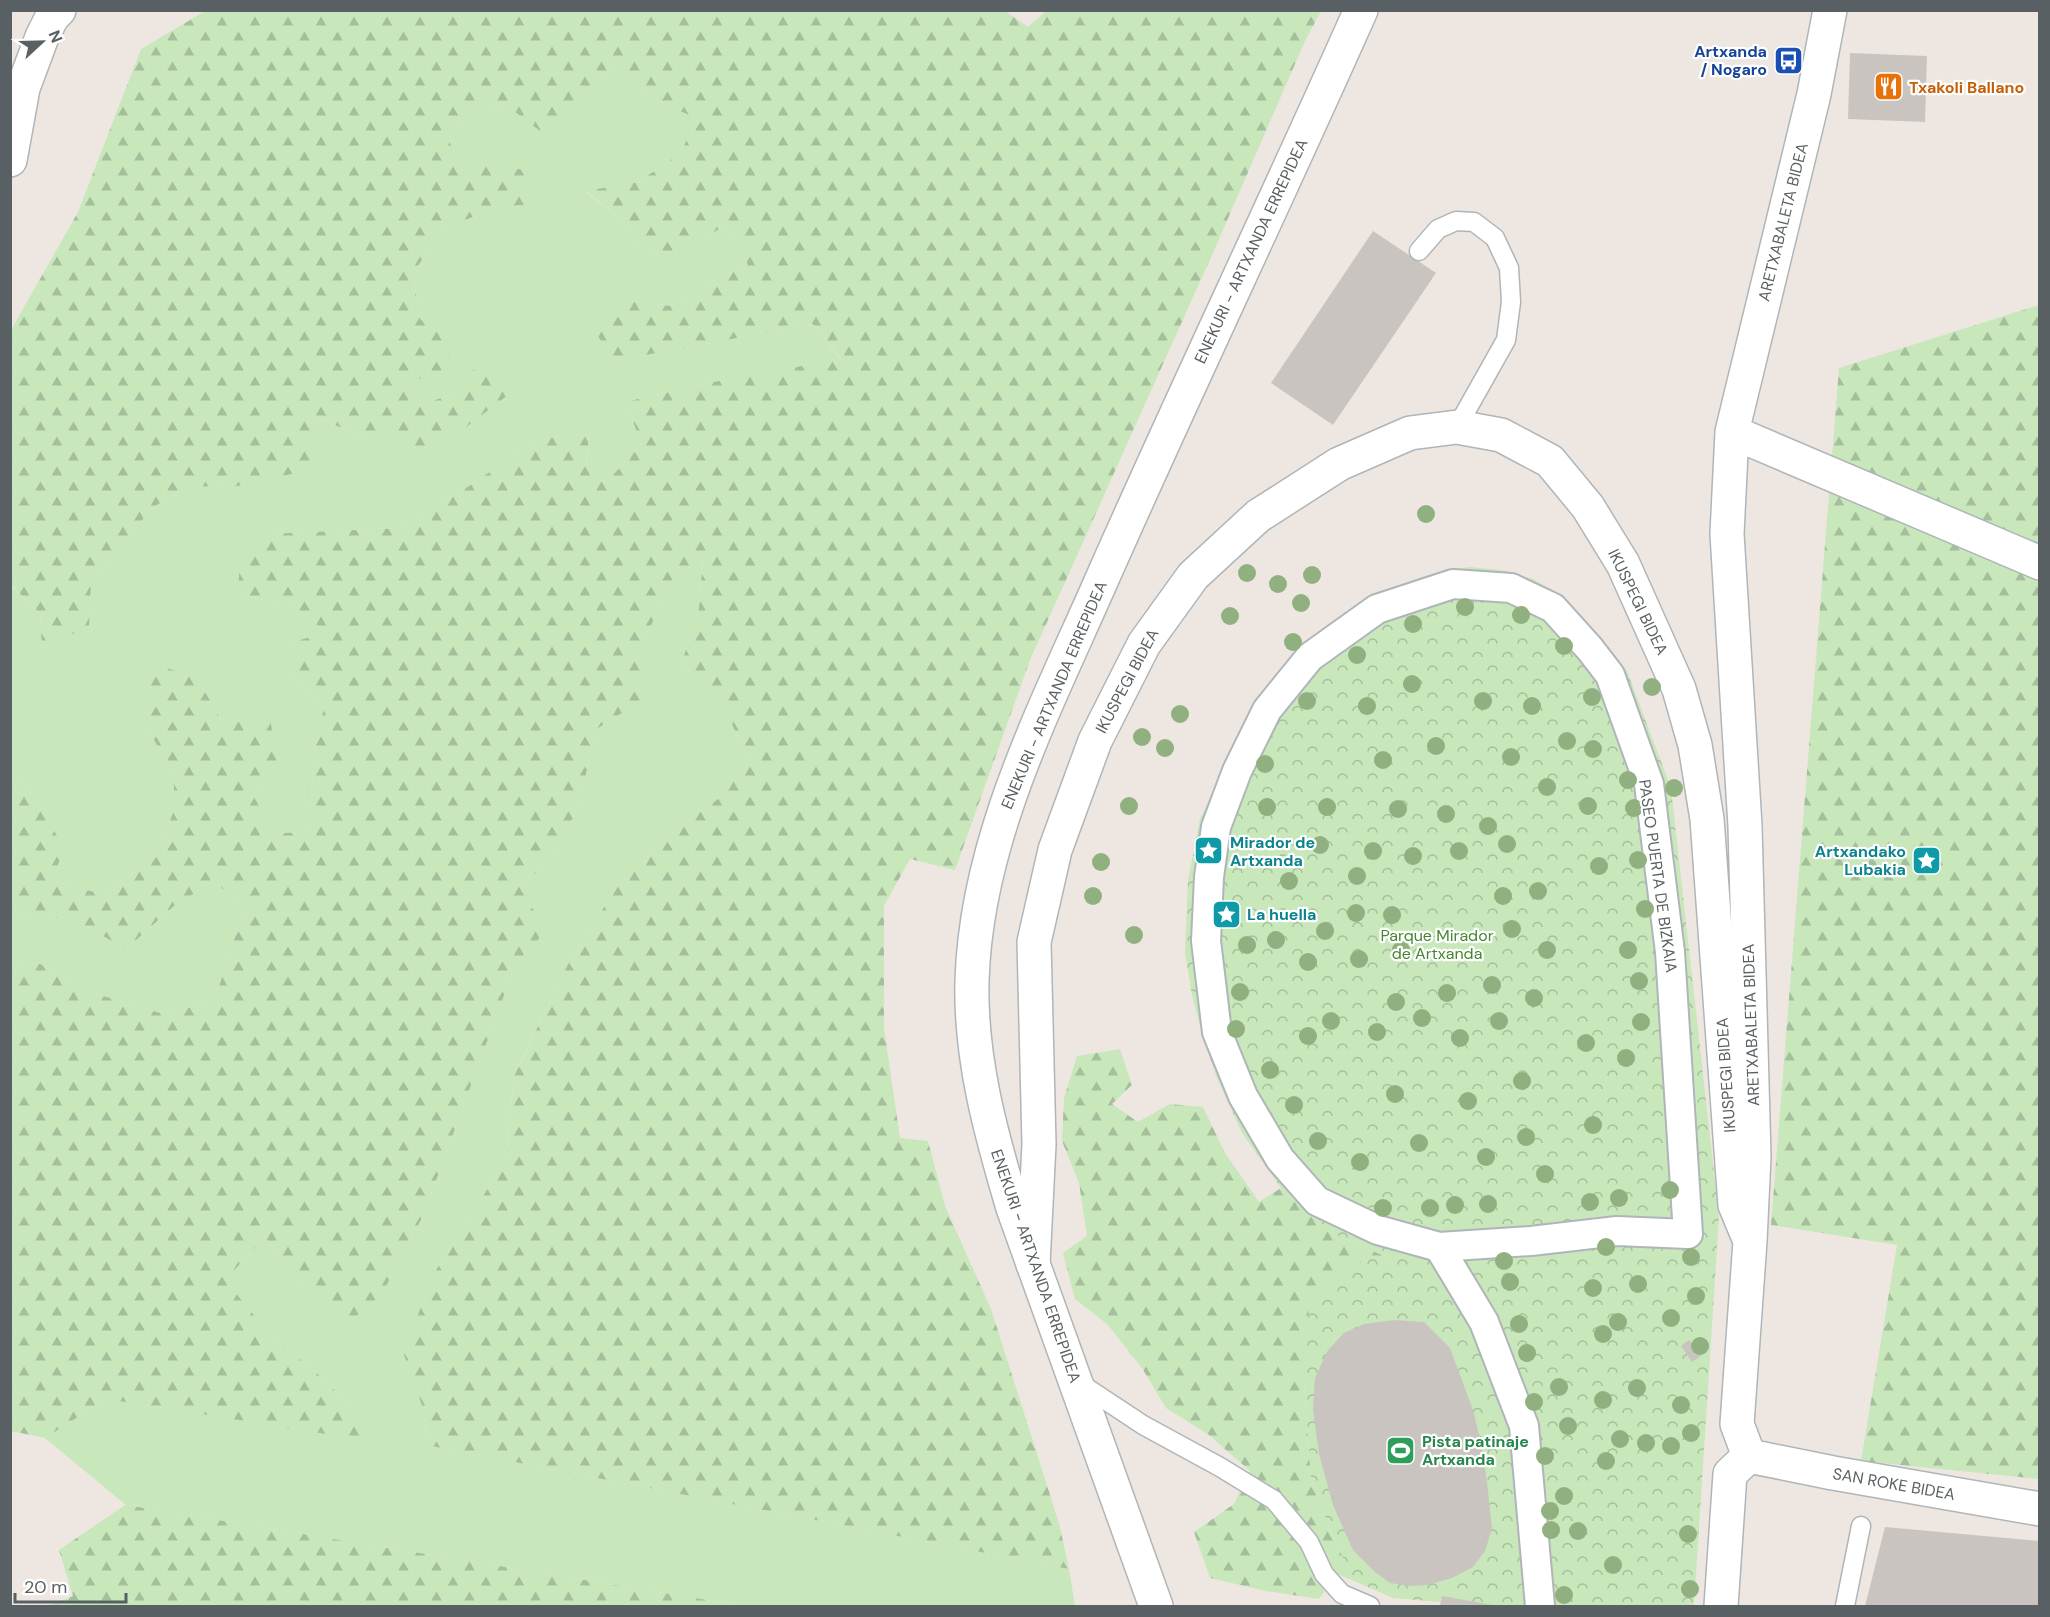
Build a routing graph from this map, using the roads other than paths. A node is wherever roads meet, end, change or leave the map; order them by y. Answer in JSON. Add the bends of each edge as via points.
{"nodes":[{"id":1,"x":59,"y":10,"type":"edge"},
{"id":2,"x":1361,"y":10,"type":"edge"},
{"id":3,"x":1830,"y":10,"type":"edge"},
{"id":4,"x":10,"y":160,"type":"edge"},
{"id":5,"x":1419,"y":251,"type":"dead end"},
{"id":6,"x":1457,"y":427,"type":"junction"},
{"id":7,"x":1732,"y":432,"type":"junction"},
{"id":8,"x":2040,"y":563,"type":"edge"},
{"id":9,"x":1750,"y":1241,"type":"junction"},
{"id":10,"x":1438,"y":1247,"type":"junction"},
{"id":11,"x":1033,"y":1264,"type":"junction"},
{"id":12,"x":1074,"y":1380,"type":"junction"},
{"id":13,"x":1749,"y":1456,"type":"junction"},
{"id":14,"x":2040,"y":1509,"type":"edge"},
{"id":15,"x":1861,"y":1526,"type":"dead end"},
{"id":16,"x":1156,"y":1606,"type":"edge"},
{"id":17,"x":1370,"y":1606,"type":"edge"},
{"id":18,"x":1540,"y":1606,"type":"edge"},
{"id":19,"x":1721,"y":1606,"type":"edge"},
{"id":20,"x":1845,"y":1606,"type":"edge"}],
"edges":[{"from":1,"to":4,"type":"street","via":[[42,37],[23,88]]},
{"from":2,"to":11,"type":"street","name":"ENEKURI - ARTXANDA ERREPIDEA","via":[[1132,512],[1001,819],[979,909],[972,981],[975,1055],[996,1151]]},
{"from":3,"to":7,"type":"street","name":"ARETXABALETA BIDEA","via":[[1814,94]]},
{"from":5,"to":6,"type":"lane","via":[[1438,229],[1456,221],[1474,222],[1495,238],[1509,268],[1511,302],[1506,340]]},
{"from":6,"to":9,"type":"street","name":"IKUSPEGI BIDEA","via":[[1501,435],[1550,461],[1588,507],[1623,564],[1679,689],[1695,745],[1707,819],[1735,1206]]},
{"from":6,"to":11,"type":"street","name":"IKUSPEGI BIDEA","via":[[1410,433],[1339,464],[1258,516],[1193,576],[1139,653],[1095,741],[1055,850],[1034,942],[1039,1144]]},
{"from":7,"to":8,"type":"street"},
{"from":7,"to":9,"type":"street","name":"ARETXABALETA BIDEA","via":[[1727,534],[1745,826],[1754,1157]]},
{"from":9,"to":13,"type":"street","name":"ARETXABALETA BIDEA","via":[[1737,1424]]},
{"from":10,"to":10,"type":"street","name":"PASEO PUERTA DE BIZKAIA","via":[[1378,1230],[1317,1201],[1280,1159],[1243,1096],[1217,1032],[1206,941],[1216,827],[1237,771],[1267,710],[1310,657],[1377,609],[1453,584],[1511,588],[1553,608],[1610,675],[1649,784],[1670,952],[1688,1234],[1617,1230]]},
{"from":10,"to":18,"type":"street","via":[[1484,1322],[1524,1426]]},
{"from":11,"to":12,"type":"street","name":"ENEKURI - ARTXANDA ERREPIDEA"},
{"from":12,"to":16,"type":"street","name":"ENEKURI - ARTXANDA ERREPIDEA"},
{"from":12,"to":17,"type":"lane","via":[[1143,1425],[1274,1500],[1309,1542],[1324,1574],[1342,1594]]},
{"from":13,"to":14,"type":"street","name":"SAN ROKE BIDEA"},
{"from":13,"to":19,"type":"street","via":[[1730,1473]]},
{"from":15,"to":20,"type":"lane"}]}
